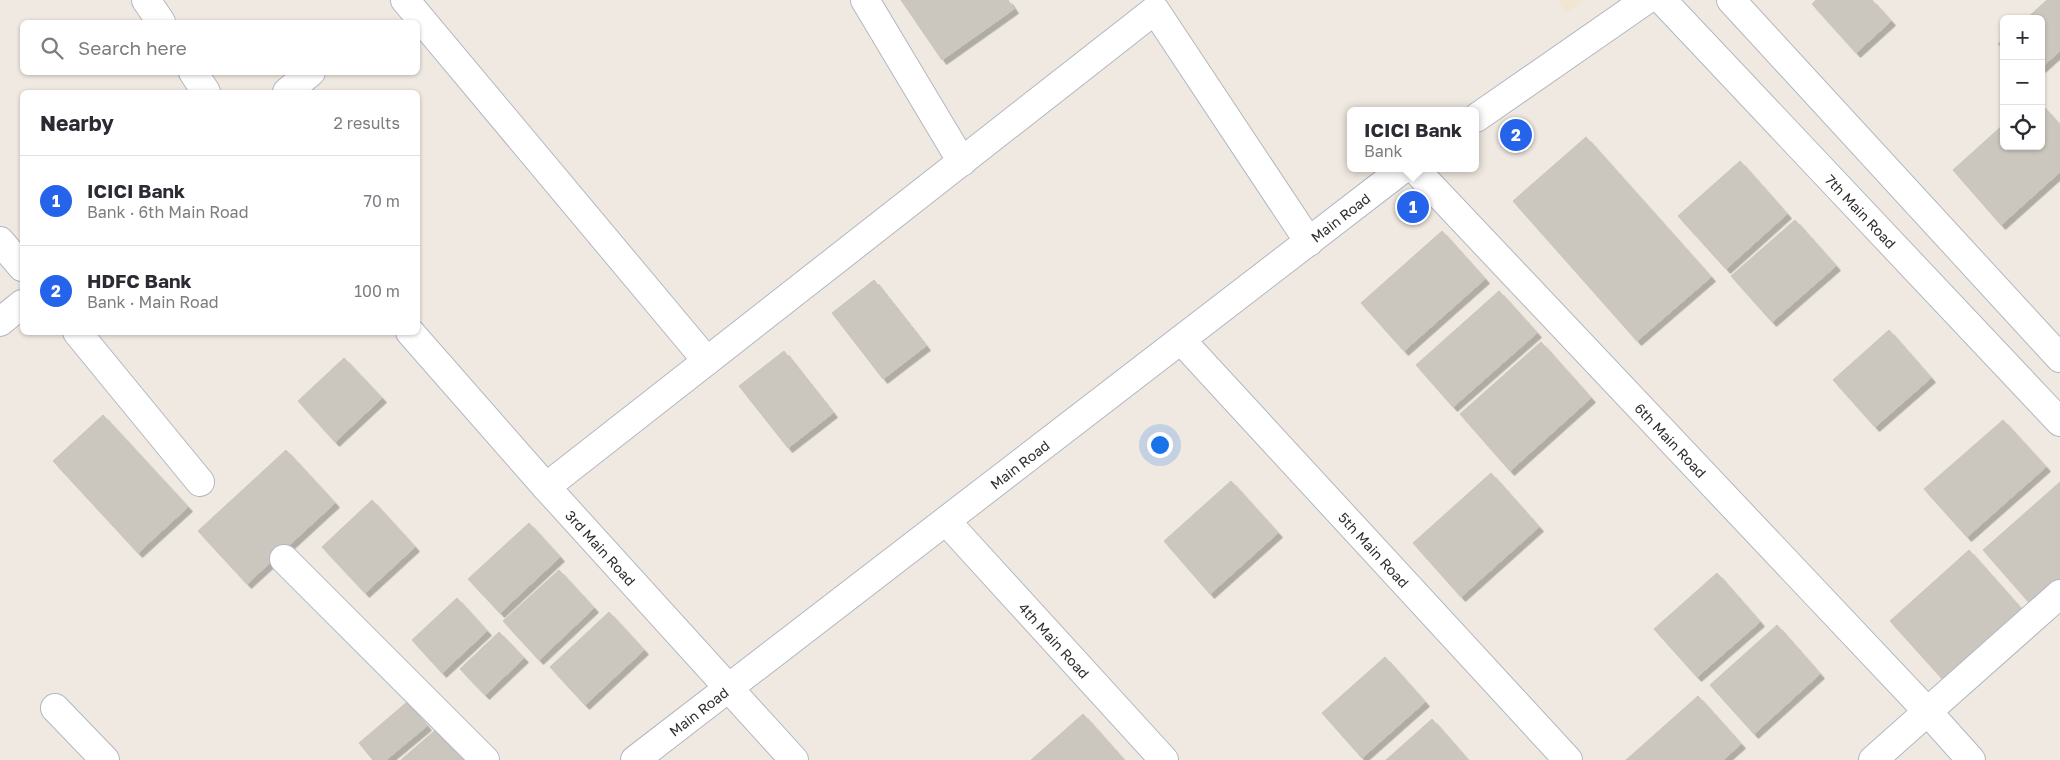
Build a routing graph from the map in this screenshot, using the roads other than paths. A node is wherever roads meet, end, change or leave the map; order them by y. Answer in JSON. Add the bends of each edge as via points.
{"nodes":[{"id":1,"x":146,"y":0,"type":"edge"},
{"id":2,"x":406,"y":0,"type":"edge"},
{"id":3,"x":865,"y":0,"type":"edge"},
{"id":4,"x":1646,"y":0,"type":"edge"},
{"id":5,"x":1662,"y":0,"type":"edge"},
{"id":6,"x":1731,"y":0,"type":"edge"},
{"id":7,"x":1152,"y":5,"type":"edge"},
{"id":8,"x":160,"y":20,"type":"edge"},
{"id":9,"x":195,"y":75,"type":"edge"},
{"id":10,"x":307,"y":75,"type":"edge"},
{"id":11,"x":205,"y":90,"type":"edge"},
{"id":12,"x":289,"y":90,"type":"edge"},
{"id":13,"x":1479,"y":116,"type":"edge"},
{"id":14,"x":962,"y":162,"type":"junction"},
{"id":15,"x":1399,"y":172,"type":"edge"},
{"id":16,"x":1418,"y":172,"type":"edge"},
{"id":17,"x":0,"y":241,"type":"edge"},
{"id":18,"x":1309,"y":242,"type":"junction"},
{"id":19,"x":20,"y":265,"type":"edge"},
{"id":20,"x":20,"y":306,"type":"edge"},
{"id":21,"x":0,"y":322,"type":"edge"},
{"id":22,"x":79,"y":335,"type":"edge"},
{"id":23,"x":413,"y":335,"type":"edge"},
{"id":24,"x":1181,"y":340,"type":"junction"},
{"id":25,"x":2060,"y":358,"type":"edge"},
{"id":26,"x":707,"y":361,"type":"junction"},
{"id":27,"x":2060,"y":422,"type":"edge"},
{"id":28,"x":200,"y":482,"type":"dead end"},
{"id":29,"x":546,"y":487,"type":"junction"},
{"id":30,"x":946,"y":520,"type":"junction"},
{"id":31,"x":284,"y":560,"type":"dead end"},
{"id":32,"x":2060,"y":594,"type":"edge"},
{"id":33,"x":729,"y":688,"type":"junction"},
{"id":34,"x":55,"y":708,"type":"dead end"},
{"id":35,"x":1928,"y":712,"type":"junction"},
{"id":36,"x":105,"y":760,"type":"edge"},
{"id":37,"x":485,"y":760,"type":"edge"},
{"id":38,"x":635,"y":760,"type":"edge"},
{"id":39,"x":794,"y":760,"type":"edge"},
{"id":40,"x":1164,"y":760,"type":"edge"},
{"id":41,"x":1568,"y":760,"type":"edge"},
{"id":42,"x":1873,"y":760,"type":"edge"},
{"id":43,"x":1971,"y":760,"type":"edge"}],
"edges":[{"from":1,"to":8,"type":"street"},
{"from":2,"to":26,"type":"street"},
{"from":3,"to":14,"type":"street"},
{"from":4,"to":13,"type":"street"},
{"from":5,"to":27,"type":"street","name":"7th Main Road"},
{"from":6,"to":25,"type":"street"},
{"from":7,"to":14,"type":"street"},
{"from":7,"to":18,"type":"street"},
{"from":9,"to":11,"type":"street"},
{"from":10,"to":12,"type":"street"},
{"from":14,"to":26,"type":"street"},
{"from":15,"to":18,"type":"street","name":"Main Road"},
{"from":16,"to":35,"type":"street","name":"6th Main Road"},
{"from":17,"to":19,"type":"street"},
{"from":18,"to":24,"type":"street","name":"Main Road"},
{"from":20,"to":21,"type":"street"},
{"from":22,"to":28,"type":"street"},
{"from":23,"to":29,"type":"street","name":"3rd Main Road"},
{"from":24,"to":30,"type":"street","name":"Main Road"},
{"from":24,"to":41,"type":"street","name":"5th Main Road"},
{"from":26,"to":29,"type":"street"},
{"from":29,"to":33,"type":"street","name":"3rd Main Road"},
{"from":30,"to":33,"type":"street","name":"Main Road"},
{"from":30,"to":40,"type":"street","name":"4th Main Road"},
{"from":31,"to":37,"type":"street"},
{"from":32,"to":35,"type":"street"},
{"from":33,"to":38,"type":"street","name":"Main Road"},
{"from":33,"to":39,"type":"street","name":"3rd Main Road"},
{"from":34,"to":36,"type":"street"},
{"from":35,"to":42,"type":"street"},
{"from":35,"to":43,"type":"street","name":"6th Main Road"}]}
